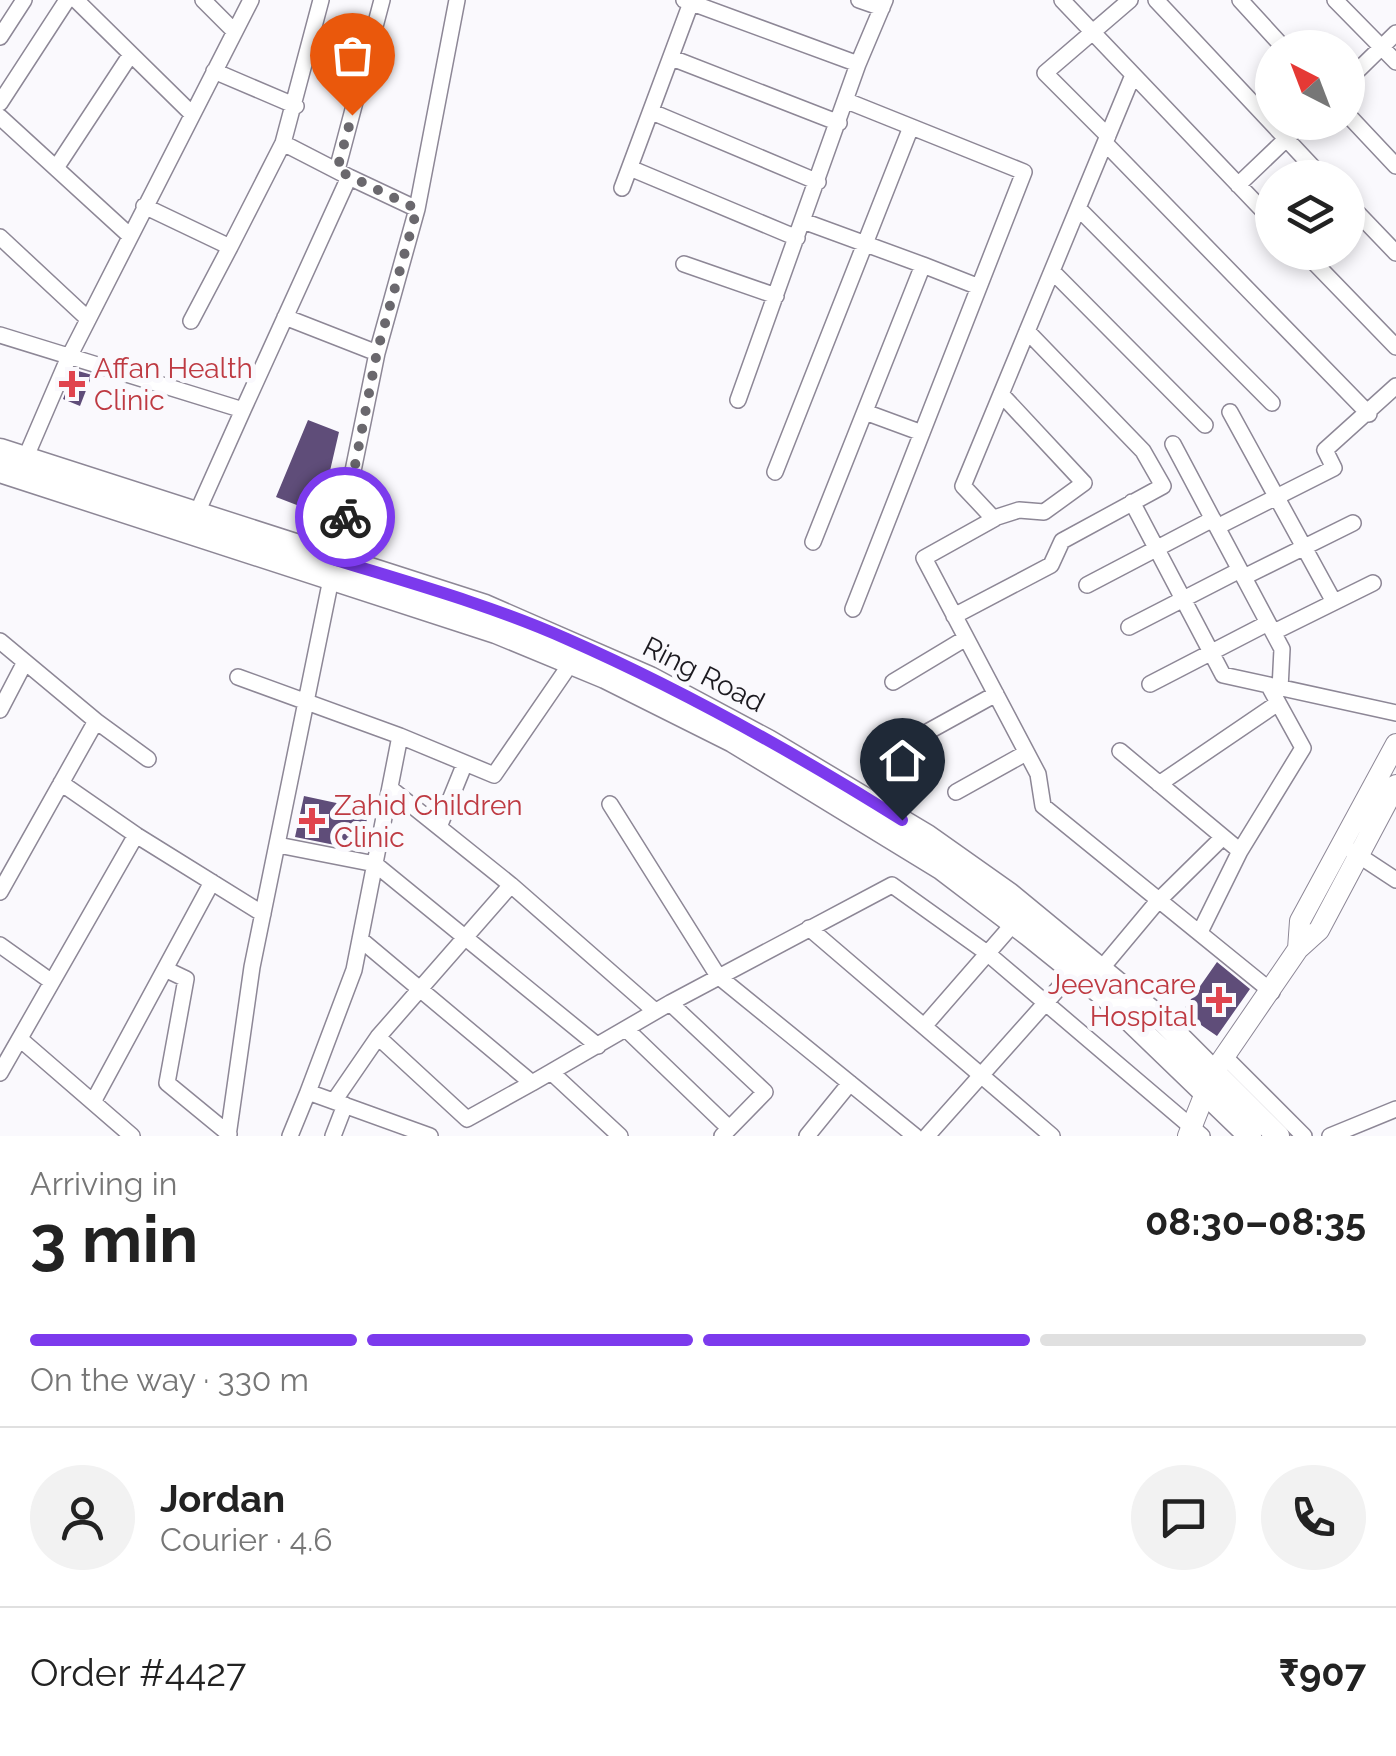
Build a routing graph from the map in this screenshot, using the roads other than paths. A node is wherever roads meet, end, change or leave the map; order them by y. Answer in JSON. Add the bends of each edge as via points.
{"nodes":[{"id":1,"x":24,"y":0,"type":"edge"},
{"id":2,"x":67,"y":0,"type":"edge"},
{"id":3,"x":76,"y":0,"type":"edge"},
{"id":4,"x":202,"y":0,"type":"edge"},
{"id":5,"x":250,"y":0,"type":"edge"},
{"id":6,"x":322,"y":0,"type":"edge"},
{"id":7,"x":382,"y":0,"type":"edge"},
{"id":8,"x":457,"y":0,"type":"edge"},
{"id":9,"x":859,"y":0,"type":"edge"},
{"id":10,"x":1062,"y":0,"type":"edge"},
{"id":11,"x":1130,"y":0,"type":"edge"},
{"id":12,"x":1156,"y":0,"type":"edge"},
{"id":13,"x":1240,"y":0,"type":"edge"},
{"id":14,"x":1335,"y":0,"type":"edge"},
{"id":15,"x":689,"y":1,"type":"edge"},
{"id":16,"x":0,"y":4,"type":"edge"},
{"id":17,"x":884,"y":4,"type":"edge"},
{"id":18,"x":13,"y":17,"type":"junction"},
{"id":19,"x":1268,"y":30,"type":"edge"},
{"id":20,"x":234,"y":32,"type":"junction"},
{"id":21,"x":1094,"y":33,"type":"junction"},
{"id":22,"x":1396,"y":33,"type":"edge"},
{"id":23,"x":0,"y":37,"type":"edge"},
{"id":24,"x":1382,"y":47,"type":"junction"},
{"id":25,"x":131,"y":54,"type":"junction"},
{"id":26,"x":672,"y":58,"type":"junction"},
{"id":27,"x":1396,"y":62,"type":"edge"},
{"id":28,"x":858,"y":64,"type":"junction"},
{"id":29,"x":1365,"y":64,"type":"edge"},
{"id":30,"x":214,"y":71,"type":"junction"},
{"id":31,"x":1134,"y":75,"type":"junction"},
{"id":32,"x":847,"y":101,"type":"junction"},
{"id":33,"x":0,"y":104,"type":"edge"},
{"id":34,"x":296,"y":106,"type":"junction"},
{"id":35,"x":1255,"y":106,"type":"edge"},
{"id":36,"x":652,"y":112,"type":"junction"},
{"id":37,"x":192,"y":114,"type":"junction"},
{"id":38,"x":0,"y":116,"type":"edge"},
{"id":39,"x":839,"y":123,"type":"junction"},
{"id":40,"x":911,"y":127,"type":"junction"},
{"id":41,"x":1365,"y":134,"type":"edge"},
{"id":42,"x":1107,"y":140,"type":"junction"},
{"id":43,"x":1285,"y":140,"type":"edge"},
{"id":44,"x":1287,"y":140,"type":"edge"},
{"id":45,"x":283,"y":144,"type":"junction"},
{"id":46,"x":1306,"y":160,"type":"edge"},
{"id":47,"x":1396,"y":166,"type":"edge"},
{"id":48,"x":56,"y":168,"type":"junction"},
{"id":49,"x":630,"y":168,"type":"junction"},
{"id":50,"x":343,"y":174,"type":"junction"},
{"id":51,"x":818,"y":182,"type":"junction"},
{"id":52,"x":1238,"y":185,"type":"junction"},
{"id":53,"x":622,"y":188,"type":"dead end"},
{"id":54,"x":1255,"y":202,"type":"edge"},
{"id":55,"x":144,"y":206,"type":"junction"},
{"id":56,"x":1078,"y":208,"type":"junction"},
{"id":57,"x":417,"y":209,"type":"junction"},
{"id":58,"x":803,"y":221,"type":"junction"},
{"id":59,"x":1365,"y":221,"type":"edge"},
{"id":60,"x":130,"y":235,"type":"junction"},
{"id":61,"x":0,"y":237,"type":"edge"},
{"id":62,"x":797,"y":238,"type":"junction"},
{"id":63,"x":863,"y":243,"type":"junction"},
{"id":64,"x":230,"y":247,"type":"junction"},
{"id":65,"x":1396,"y":253,"type":"edge"},
{"id":66,"x":684,"y":264,"type":"dead end"},
{"id":67,"x":922,"y":265,"type":"junction"},
{"id":68,"x":1321,"y":270,"type":"edge"},
{"id":69,"x":1052,"y":271,"type":"junction"},
{"id":70,"x":979,"y":287,"type":"junction"},
{"id":71,"x":776,"y":296,"type":"junction"},
{"id":72,"x":285,"y":317,"type":"junction"},
{"id":73,"x":88,"y":319,"type":"junction"},
{"id":74,"x":191,"y":321,"type":"dead end"},
{"id":75,"x":1027,"y":332,"type":"junction"},
{"id":76,"x":0,"y":335,"type":"edge"},
{"id":77,"x":1396,"y":348,"type":"edge"},
{"id":78,"x":377,"y":352,"type":"junction"},
{"id":79,"x":68,"y":359,"type":"junction"},
{"id":80,"x":1396,"y":386,"type":"edge"},
{"id":81,"x":1001,"y":394,"type":"junction"},
{"id":82,"x":738,"y":400,"type":"dead end"},
{"id":83,"x":1272,"y":403,"type":"dead end"},
{"id":84,"x":243,"y":410,"type":"junction"},
{"id":85,"x":865,"y":412,"type":"junction"},
{"id":86,"x":1230,"y":412,"type":"dead end"},
{"id":87,"x":1369,"y":414,"type":"junction"},
{"id":88,"x":1205,"y":425,"type":"dead end"},
{"id":89,"x":922,"y":433,"type":"junction"},
{"id":90,"x":1174,"y":444,"type":"dead end"},
{"id":91,"x":0,"y":450,"type":"edge"},
{"id":92,"x":25,"y":458,"type":"junction"},
{"id":93,"x":0,"y":471,"type":"edge"},
{"id":94,"x":774,"y":472,"type":"dead end"},
{"id":95,"x":1278,"y":496,"type":"junction"},
{"id":96,"x":1132,"y":502,"type":"junction"},
{"id":97,"x":196,"y":515,"type":"junction"},
{"id":98,"x":994,"y":518,"type":"junction"},
{"id":99,"x":1215,"y":523,"type":"junction"},
{"id":100,"x":1353,"y":523,"type":"dead end"},
{"id":101,"x":814,"y":542,"type":"dead end"},
{"id":102,"x":1306,"y":547,"type":"junction"},
{"id":103,"x":1156,"y":549,"type":"junction"},
{"id":104,"x":335,"y":571,"type":"junction"},
{"id":105,"x":1242,"y":574,"type":"junction"},
{"id":106,"x":1374,"y":583,"type":"dead end"},
{"id":107,"x":1087,"y":585,"type":"dead end"},
{"id":108,"x":1184,"y":599,"type":"junction"},
{"id":109,"x":1334,"y":602,"type":"junction"},
{"id":110,"x":853,"y":609,"type":"dead end"},
{"id":111,"x":954,"y":616,"type":"junction"},
{"id":112,"x":1129,"y":627,"type":"dead end"},
{"id":113,"x":1271,"y":628,"type":"junction"},
{"id":114,"x":966,"y":638,"type":"junction"},
{"id":115,"x":0,"y":641,"type":"edge"},
{"id":116,"x":1211,"y":652,"type":"junction"},
{"id":117,"x":25,"y":662,"type":"junction"},
{"id":118,"x":571,"y":662,"type":"junction"},
{"id":119,"x":238,"y":677,"type":"dead end"},
{"id":120,"x":893,"y":682,"type":"dead end"},
{"id":121,"x":1150,"y":684,"type":"dead end"},
{"id":122,"x":996,"y":694,"type":"junction"},
{"id":123,"x":1276,"y":694,"type":"junction"},
{"id":124,"x":308,"y":702,"type":"junction"},
{"id":125,"x":0,"y":710,"type":"edge"},
{"id":126,"x":1396,"y":713,"type":"edge"},
{"id":127,"x":96,"y":721,"type":"junction"},
{"id":128,"x":400,"y":736,"type":"junction"},
{"id":129,"x":920,"y":736,"type":"dead end"},
{"id":130,"x":1120,"y":751,"type":"dead end"},
{"id":131,"x":1026,"y":753,"type":"junction"},
{"id":132,"x":1393,"y":757,"type":"edge"},
{"id":133,"x":148,"y":759,"type":"dead end"},
{"id":134,"x":465,"y":763,"type":"junction"},
{"id":135,"x":61,"y":783,"type":"junction"},
{"id":136,"x":1159,"y":784,"type":"junction"},
{"id":137,"x":1396,"y":785,"type":"edge"},
{"id":138,"x":390,"y":788,"type":"junction"},
{"id":139,"x":956,"y":792,"type":"dead end"},
{"id":140,"x":610,"y":804,"type":"dead end"},
{"id":141,"x":439,"y":827,"type":"junction"},
{"id":142,"x":136,"y":835,"type":"junction"},
{"id":143,"x":1223,"y":837,"type":"junction"},
{"id":144,"x":278,"y":845,"type":"junction"},
{"id":145,"x":1349,"y":849,"type":"junction"},
{"id":146,"x":1240,"y":852,"type":"junction"},
{"id":147,"x":375,"y":864,"type":"junction"},
{"id":148,"x":1396,"y":880,"type":"edge"},
{"id":149,"x":212,"y":882,"type":"junction"},
{"id":150,"x":512,"y":885,"type":"junction"},
{"id":151,"x":0,"y":892,"type":"edge"},
{"id":152,"x":1157,"y":902,"type":"junction"},
{"id":153,"x":263,"y":914,"type":"junction"},
{"id":154,"x":1014,"y":923,"type":"junction"},
{"id":155,"x":809,"y":928,"type":"junction"},
{"id":156,"x":1200,"y":932,"type":"junction"},
{"id":157,"x":463,"y":936,"type":"junction"},
{"id":158,"x":360,"y":939,"type":"junction"},
{"id":159,"x":0,"y":946,"type":"edge"},
{"id":160,"x":987,"y":953,"type":"junction"},
{"id":161,"x":1102,"y":968,"type":"junction"},
{"id":162,"x":164,"y":969,"type":"junction"},
{"id":163,"x":1074,"y":971,"type":"junction"},
{"id":164,"x":718,"y":976,"type":"junction"},
{"id":165,"x":52,"y":982,"type":"junction"},
{"id":166,"x":420,"y":988,"type":"junction"},
{"id":167,"x":1272,"y":992,"type":"junction"},
{"id":168,"x":1047,"y":1002,"type":"junction"},
{"id":169,"x":662,"y":1007,"type":"junction"},
{"id":170,"x":926,"y":1024,"type":"junction"},
{"id":171,"x":626,"y":1030,"type":"junction"},
{"id":172,"x":378,"y":1038,"type":"junction"},
{"id":173,"x":20,"y":1039,"type":"junction"},
{"id":174,"x":598,"y":1046,"type":"junction"},
{"id":175,"x":551,"y":1072,"type":"junction"},
{"id":176,"x":982,"y":1072,"type":"junction"},
{"id":177,"x":0,"y":1074,"type":"edge"},
{"id":178,"x":1214,"y":1075,"type":"junction"},
{"id":179,"x":532,"y":1082,"type":"junction"},
{"id":180,"x":850,"y":1083,"type":"junction"},
{"id":181,"x":308,"y":1092,"type":"junction"},
{"id":182,"x":93,"y":1102,"type":"junction"},
{"id":183,"x":340,"y":1103,"type":"junction"},
{"id":184,"x":1396,"y":1109,"type":"edge"},
{"id":185,"x":466,"y":1118,"type":"junction"},
{"id":186,"x":726,"y":1132,"type":"edge"},
{"id":187,"x":1194,"y":1133,"type":"edge"},
{"id":188,"x":228,"y":1135,"type":"edge"},
{"id":189,"x":132,"y":1136,"type":"edge"},
{"id":190,"x":290,"y":1136,"type":"edge"},
{"id":191,"x":333,"y":1136,"type":"edge"},
{"id":192,"x":430,"y":1136,"type":"edge"},
{"id":193,"x":462,"y":1136,"type":"edge"},
{"id":194,"x":620,"y":1136,"type":"edge"},
{"id":195,"x":807,"y":1136,"type":"edge"},
{"id":196,"x":915,"y":1136,"type":"edge"},
{"id":197,"x":927,"y":1136,"type":"edge"},
{"id":198,"x":1052,"y":1136,"type":"edge"},
{"id":199,"x":1250,"y":1136,"type":"edge"},
{"id":200,"x":1278,"y":1136,"type":"edge"},
{"id":201,"x":1304,"y":1136,"type":"edge"},
{"id":202,"x":1330,"y":1136,"type":"edge"}],
"edges":[{"from":1,"to":18,"type":"street"},
{"from":2,"to":33,"type":"street"},
{"from":3,"to":25,"type":"street"},
{"from":4,"to":20,"type":"street"},
{"from":5,"to":20,"type":"street"},
{"from":6,"to":34,"type":"street"},
{"from":7,"to":50,"type":"street"},
{"from":8,"to":57,"type":"street"},
{"from":9,"to":17,"type":"street"},
{"from":10,"to":21,"type":"street"},
{"from":11,"to":21,"type":"street"},
{"from":12,"to":35,"type":"street"},
{"from":13,"to":19,"type":"street"},
{"from":14,"to":24,"type":"street"},
{"from":15,"to":26,"type":"street"},
{"from":15,"to":28,"type":"street"},
{"from":16,"to":18,"type":"street"},
{"from":17,"to":28,"type":"street"},
{"from":18,"to":23,"type":"street"},
{"from":20,"to":30,"type":"street"},
{"from":21,"to":31,"type":"street"},
{"from":21,"to":42,"type":"street","via":[[1045,73]]},
{"from":22,"to":24,"type":"street"},
{"from":24,"to":27,"type":"street"},
{"from":24,"to":29,"type":"street"},
{"from":25,"to":37,"type":"street"},
{"from":25,"to":48,"type":"street"},
{"from":26,"to":36,"type":"street"},
{"from":26,"to":39,"type":"street"},
{"from":28,"to":32,"type":"street"},
{"from":30,"to":34,"type":"street"},
{"from":30,"to":37,"type":"street"},
{"from":31,"to":42,"type":"street"},
{"from":31,"to":52,"type":"street"},
{"from":32,"to":39,"type":"street"},
{"from":32,"to":40,"type":"street"},
{"from":34,"to":45,"type":"street"},
{"from":36,"to":49,"type":"street"},
{"from":36,"to":51,"type":"street"},
{"from":37,"to":55,"type":"street"},
{"from":38,"to":48,"type":"street"},
{"from":39,"to":51,"type":"street"},
{"from":40,"to":63,"type":"street"},
{"from":40,"to":70,"type":"street","via":[[1024,172]]},
{"from":41,"to":47,"type":"street"},
{"from":42,"to":56,"type":"street"},
{"from":42,"to":87,"type":"street"},
{"from":43,"to":52,"type":"street"},
{"from":44,"to":46,"type":"street"},
{"from":45,"to":50,"type":"street"},
{"from":45,"to":64,"type":"street"},
{"from":48,"to":60,"type":"street"},
{"from":49,"to":53,"type":"street"},
{"from":49,"to":62,"type":"street"},
{"from":50,"to":57,"type":"street"},
{"from":50,"to":72,"type":"street"},
{"from":51,"to":58,"type":"street"},
{"from":52,"to":54,"type":"street"},
{"from":55,"to":60,"type":"street"},
{"from":55,"to":64,"type":"street"},
{"from":56,"to":69,"type":"street"},
{"from":56,"to":83,"type":"street"},
{"from":57,"to":78,"type":"street"},
{"from":58,"to":62,"type":"street"},
{"from":58,"to":63,"type":"street"},
{"from":59,"to":65,"type":"street"},
{"from":60,"to":73,"type":"street"},
{"from":61,"to":73,"type":"street"},
{"from":62,"to":71,"type":"street"},
{"from":63,"to":67,"type":"street"},
{"from":63,"to":94,"type":"street"},
{"from":64,"to":74,"type":"street"},
{"from":66,"to":71,"type":"street"},
{"from":67,"to":70,"type":"street"},
{"from":67,"to":85,"type":"street"},
{"from":68,"to":77,"type":"street"},
{"from":69,"to":75,"type":"street"},
{"from":69,"to":88,"type":"street"},
{"from":70,"to":89,"type":"street"},
{"from":71,"to":82,"type":"street"},
{"from":72,"to":78,"type":"street"},
{"from":72,"to":84,"type":"street"},
{"from":73,"to":79,"type":"street"},
{"from":75,"to":81,"type":"street"},
{"from":75,"to":96,"type":"street","via":[[1143,451],[1163,486]]},
{"from":76,"to":79,"type":"street"},
{"from":78,"to":104,"type":"street"},
{"from":79,"to":84,"type":"street"},
{"from":79,"to":92,"type":"street"},
{"from":80,"to":87,"type":"street"},
{"from":81,"to":98,"type":"street","via":[[963,486]]},
{"from":81,"to":98,"type":"street","via":[[1084,483],[1044,512]]},
{"from":84,"to":97,"type":"street"},
{"from":85,"to":89,"type":"street"},
{"from":85,"to":101,"type":"street"},
{"from":86,"to":95,"type":"street"},
{"from":87,"to":95,"type":"street","via":[[1325,450],[1334,468]]},
{"from":89,"to":110,"type":"street"},
{"from":90,"to":99,"type":"street"},
{"from":91,"to":92,"type":"highway","name":"Ring Road"},
{"from":92,"to":97,"type":"highway","name":"Ring Road"},
{"from":93,"to":104,"type":"highway","name":"Ring Road"},
{"from":95,"to":99,"type":"street"},
{"from":95,"to":102,"type":"street"},
{"from":96,"to":103,"type":"street"},
{"from":96,"to":111,"type":"street","via":[[1062,541],[1051,565]]},
{"from":97,"to":104,"type":"highway","name":"Ring Road"},
{"from":98,"to":111,"type":"street","via":[[924,558]]},
{"from":99,"to":103,"type":"street"},
{"from":99,"to":105,"type":"street"},
{"from":100,"to":102,"type":"street"},
{"from":102,"to":105,"type":"street"},
{"from":102,"to":109,"type":"street"},
{"from":103,"to":107,"type":"street"},
{"from":103,"to":108,"type":"street"},
{"from":104,"to":118,"type":"highway","name":"Ring Road"},
{"from":104,"to":124,"type":"street"},
{"from":104,"to":161,"type":"highway","name":"Ring Road","via":[[485,606],[565,638],[768,740],[927,836]]},
{"from":105,"to":108,"type":"street"},
{"from":105,"to":113,"type":"street"},
{"from":106,"to":109,"type":"street"},
{"from":108,"to":112,"type":"street"},
{"from":108,"to":116,"type":"street"},
{"from":109,"to":113,"type":"street"},
{"from":111,"to":114,"type":"street"},
{"from":113,"to":116,"type":"street"},
{"from":113,"to":123,"type":"street","via":[[1282,649]]},
{"from":114,"to":120,"type":"street"},
{"from":114,"to":122,"type":"street"},
{"from":115,"to":117,"type":"street"},
{"from":116,"to":121,"type":"street"},
{"from":116,"to":123,"type":"street","via":[[1225,676]]},
{"from":117,"to":125,"type":"street"},
{"from":117,"to":127,"type":"street"},
{"from":118,"to":134,"type":"street","via":[[494,775]]},
{"from":118,"to":154,"type":"highway","name":"Ring Road","via":[[733,742],[854,812]]},
{"from":119,"to":124,"type":"street"},
{"from":122,"to":129,"type":"street"},
{"from":122,"to":131,"type":"street"},
{"from":123,"to":126,"type":"street"},
{"from":123,"to":136,"type":"street"},
{"from":123,"to":146,"type":"street","via":[[1304,744]]},
{"from":124,"to":128,"type":"street"},
{"from":124,"to":144,"type":"street"},
{"from":127,"to":133,"type":"street"},
{"from":127,"to":135,"type":"street"},
{"from":128,"to":134,"type":"street"},
{"from":128,"to":138,"type":"street"},
{"from":130,"to":136,"type":"street"},
{"from":131,"to":139,"type":"street"},
{"from":131,"to":152,"type":"street","via":[[1038,774],[1043,806]]},
{"from":132,"to":145,"type":"main road"},
{"from":134,"to":141,"type":"street"},
{"from":135,"to":142,"type":"street"},
{"from":135,"to":151,"type":"street"},
{"from":136,"to":143,"type":"street"},
{"from":137,"to":145,"type":"main road"},
{"from":138,"to":141,"type":"street"},
{"from":138,"to":147,"type":"street"},
{"from":140,"to":164,"type":"street"},
{"from":141,"to":150,"type":"street"},
{"from":142,"to":149,"type":"street"},
{"from":142,"to":165,"type":"street"},
{"from":143,"to":146,"type":"street"},
{"from":143,"to":152,"type":"street"},
{"from":144,"to":147,"type":"street"},
{"from":144,"to":153,"type":"street"},
{"from":145,"to":148,"type":"street"},
{"from":145,"to":167,"type":"main road","via":[[1300,921],[1298,949]]},
{"from":146,"to":156,"type":"street"},
{"from":147,"to":157,"type":"street"},
{"from":147,"to":158,"type":"street"},
{"from":149,"to":153,"type":"street"},
{"from":149,"to":162,"type":"street"},
{"from":150,"to":157,"type":"street"},
{"from":150,"to":169,"type":"street"},
{"from":152,"to":156,"type":"street"},
{"from":152,"to":161,"type":"street"},
{"from":153,"to":188,"type":"street"},
{"from":154,"to":160,"type":"street"},
{"from":154,"to":163,"type":"highway","name":"Ring Road"},
{"from":155,"to":160,"type":"street","via":[[892,885]]},
{"from":155,"to":164,"type":"street"},
{"from":155,"to":170,"type":"street"},
{"from":156,"to":167,"type":"street"},
{"from":157,"to":166,"type":"street"},
{"from":157,"to":174,"type":"street"},
{"from":158,"to":166,"type":"street"},
{"from":158,"to":181,"type":"street"},
{"from":159,"to":165,"type":"street"},
{"from":160,"to":168,"type":"street"},
{"from":160,"to":170,"type":"street"},
{"from":161,"to":178,"type":"highway","name":"Ring Road"},
{"from":162,"to":182,"type":"street"},
{"from":162,"to":188,"type":"street","via":[[186,979],[167,1083]]},
{"from":163,"to":168,"type":"street"},
{"from":163,"to":178,"type":"highway","name":"Ring Road"},
{"from":164,"to":169,"type":"street"},
{"from":164,"to":180,"type":"street"},
{"from":165,"to":173,"type":"street"},
{"from":166,"to":172,"type":"street"},
{"from":166,"to":179,"type":"street"},
{"from":167,"to":178,"type":"main road"},
{"from":168,"to":176,"type":"street"},
{"from":168,"to":187,"type":"street"},
{"from":169,"to":171,"type":"street"},
{"from":169,"to":186,"type":"street","via":[[765,1092]]},
{"from":170,"to":176,"type":"street"},
{"from":171,"to":174,"type":"street"},
{"from":171,"to":186,"type":"street"},
{"from":172,"to":183,"type":"street"},
{"from":172,"to":185,"type":"street"},
{"from":173,"to":177,"type":"street"},
{"from":173,"to":182,"type":"street"},
{"from":174,"to":175,"type":"street"},
{"from":175,"to":179,"type":"street"},
{"from":175,"to":194,"type":"street"},
{"from":176,"to":197,"type":"street"},
{"from":176,"to":198,"type":"street"},
{"from":178,"to":187,"type":"main road"},
{"from":178,"to":199,"type":"highway","name":"Ring Road"},
{"from":178,"to":200,"type":"highway","name":"Ring Road"},
{"from":178,"to":201,"type":"street"},
{"from":179,"to":185,"type":"street"},
{"from":180,"to":195,"type":"street"},
{"from":180,"to":196,"type":"street"},
{"from":181,"to":183,"type":"street"},
{"from":181,"to":190,"type":"street"},
{"from":182,"to":189,"type":"street"},
{"from":183,"to":191,"type":"street"},
{"from":183,"to":192,"type":"street"},
{"from":184,"to":202,"type":"street"},
{"from":185,"to":193,"type":"street"}]}
